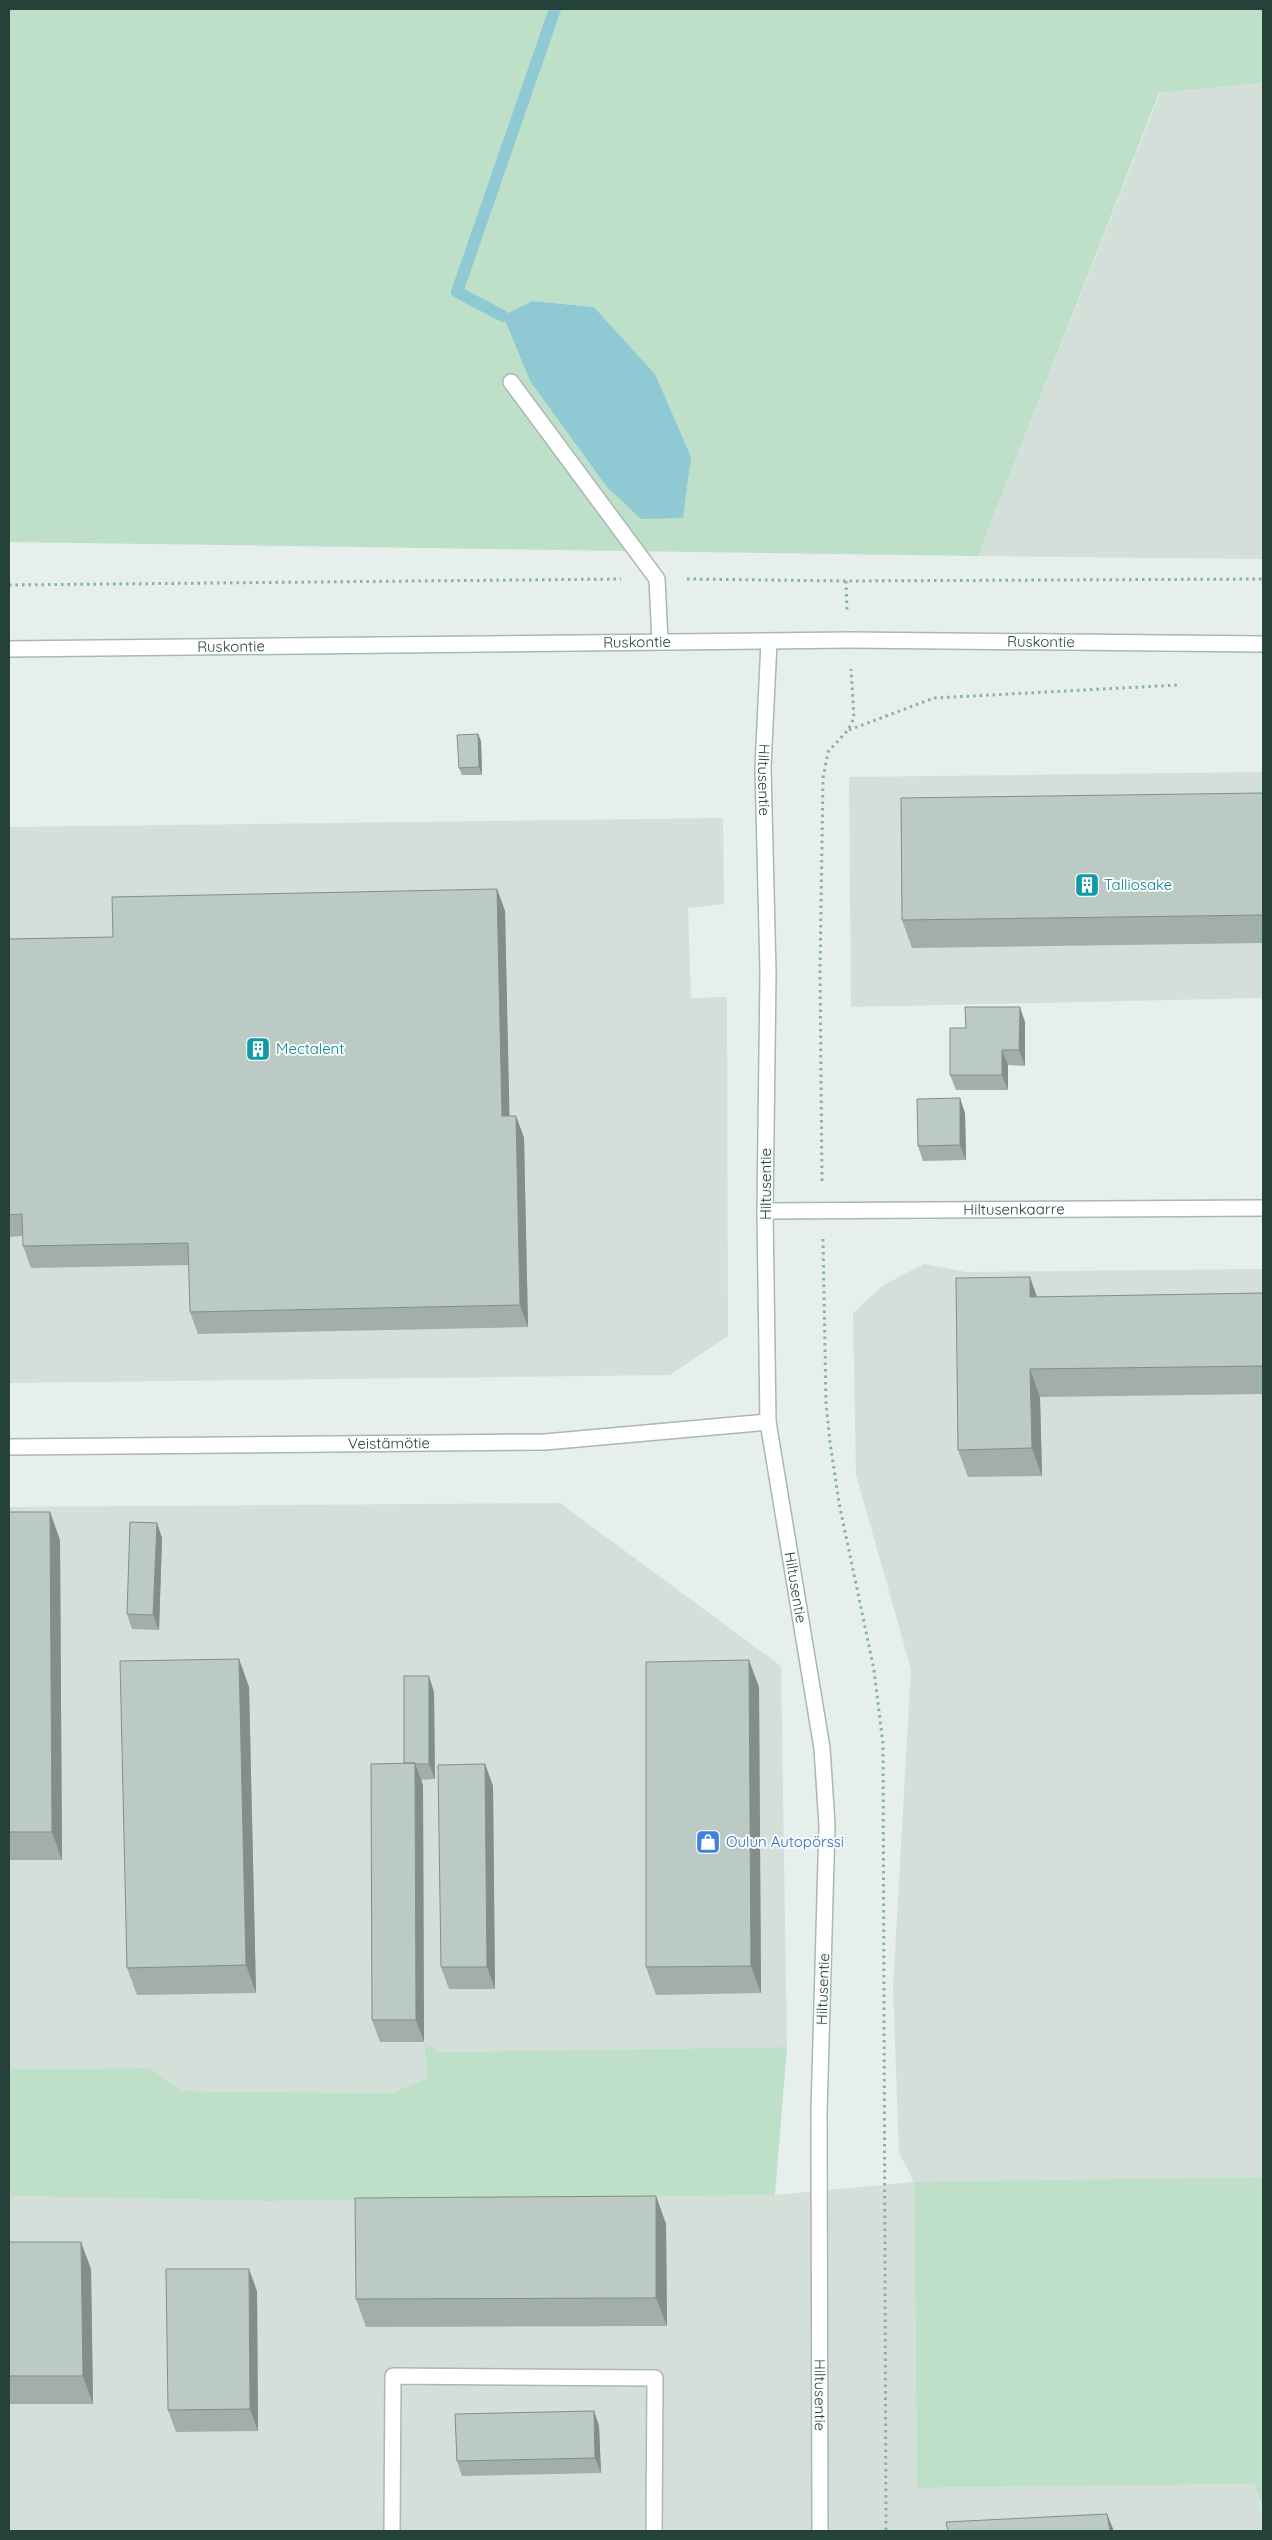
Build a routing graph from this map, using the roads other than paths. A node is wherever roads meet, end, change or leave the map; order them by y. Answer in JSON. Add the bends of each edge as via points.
{"nodes":[{"id":1,"x":511,"y":382,"type":"dead end"},
{"id":2,"x":660,"y":641,"type":"junction"},
{"id":3,"x":769,"y":642,"type":"junction"},
{"id":4,"x":1263,"y":644,"type":"edge"},
{"id":5,"x":9,"y":649,"type":"edge"},
{"id":6,"x":1263,"y":1208,"type":"edge"},
{"id":7,"x":766,"y":1211,"type":"junction"},
{"id":8,"x":768,"y":1422,"type":"junction"},
{"id":9,"x":9,"y":1447,"type":"edge"},
{"id":10,"x":392,"y":2531,"type":"edge"},
{"id":11,"x":654,"y":2531,"type":"edge"},
{"id":12,"x":820,"y":2531,"type":"edge"}],
"edges":[{"from":1,"to":2,"type":"street","via":[[657,579]]},
{"from":2,"to":3,"type":"street","name":"Ruskontie"},
{"from":2,"to":5,"type":"street","name":"Ruskontie"},
{"from":3,"to":4,"type":"street","name":"Ruskontie"},
{"from":3,"to":7,"type":"street","name":"Hiltusentie","via":[[763,767],[768,973]]},
{"from":6,"to":7,"type":"street","name":"Hiltusenkaarre"},
{"from":7,"to":8,"type":"street","name":"Hiltusentie"},
{"from":8,"to":9,"type":"street","name":"Veistämötie","via":[[545,1442]]},
{"from":8,"to":12,"type":"street","name":"Hiltusentie","via":[[822,1748],[828,1825],[819,2114]]},
{"from":10,"to":11,"type":"street","via":[[393,2376],[655,2378]]}]}
